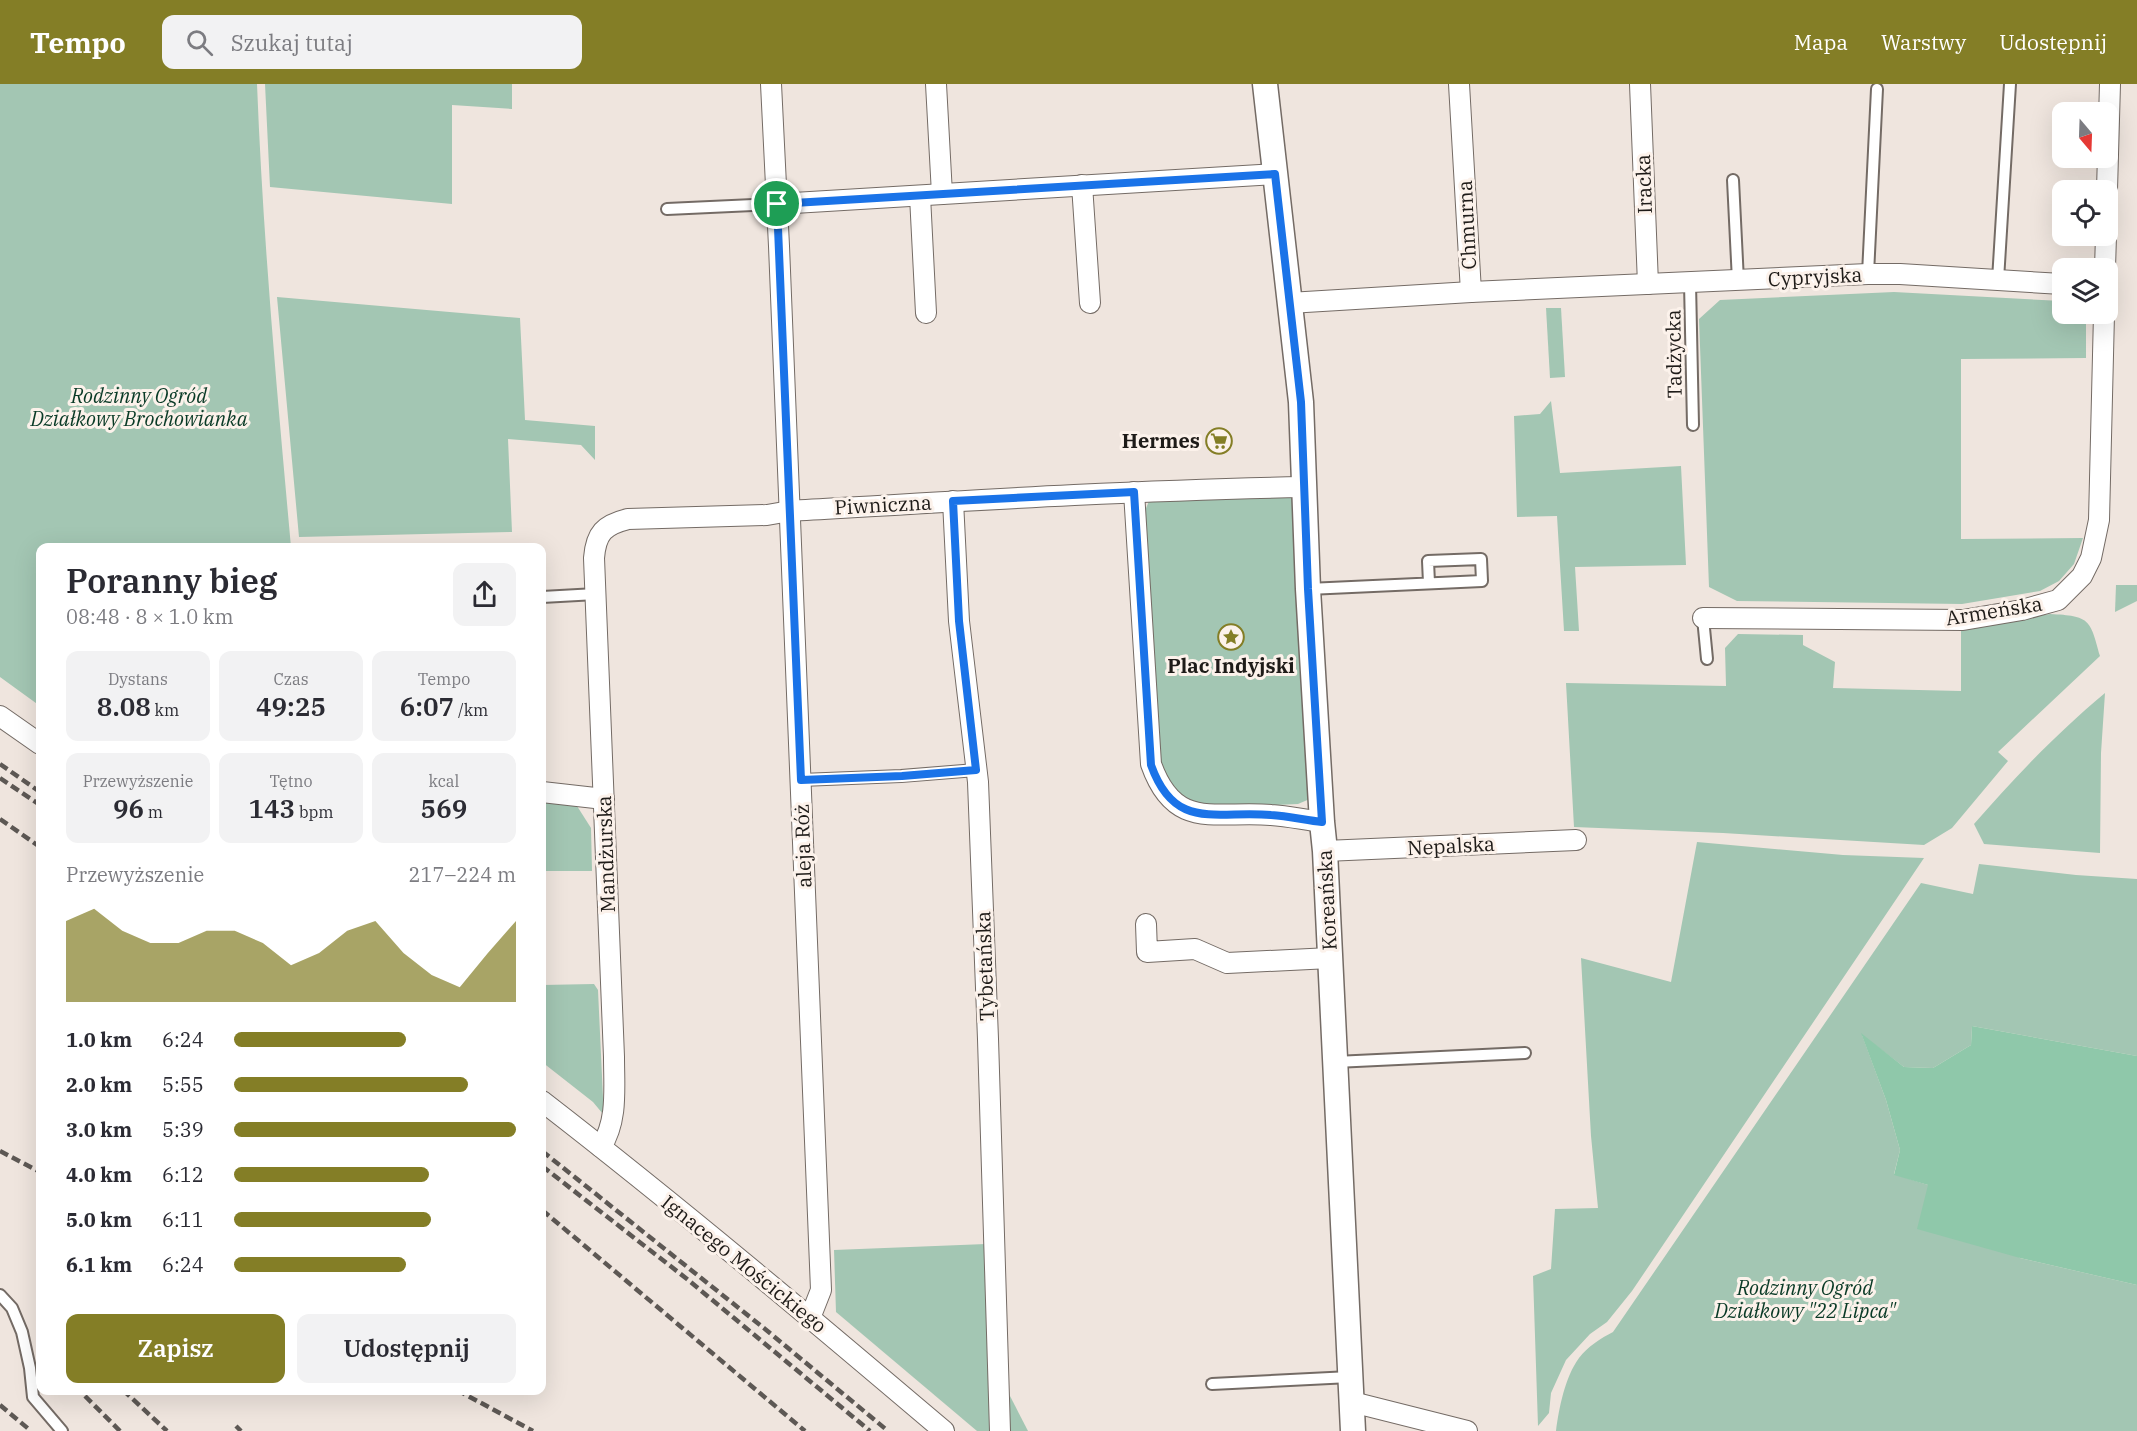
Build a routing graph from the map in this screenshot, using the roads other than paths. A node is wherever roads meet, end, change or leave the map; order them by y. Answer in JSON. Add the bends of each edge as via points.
{"nodes":[{"id":1,"x":771,"y":84,"type":"edge"},
{"id":2,"x":936,"y":84,"type":"edge"},
{"id":3,"x":1265,"y":84,"type":"edge"},
{"id":4,"x":1459,"y":84,"type":"edge"},
{"id":5,"x":1640,"y":84,"type":"edge"},
{"id":6,"x":2010,"y":84,"type":"edge"},
{"id":7,"x":2110,"y":84,"type":"edge"},
{"id":8,"x":1877,"y":89,"type":"dead end"},
{"id":9,"x":1275,"y":174,"type":"junction"},
{"id":10,"x":1732,"y":180,"type":"dead end"},
{"id":11,"x":2107,"y":180,"type":"edge"},
{"id":12,"x":1082,"y":185,"type":"junction"},
{"id":13,"x":942,"y":194,"type":"junction"},
{"id":14,"x":920,"y":196,"type":"junction"},
{"id":15,"x":777,"y":204,"type":"junction"},
{"id":16,"x":667,"y":210,"type":"dead end"},
{"id":17,"x":1868,"y":274,"type":"junction"},
{"id":18,"x":1998,"y":280,"type":"junction"},
{"id":19,"x":1738,"y":281,"type":"junction"},
{"id":20,"x":1690,"y":283,"type":"junction"},
{"id":21,"x":2052,"y":283,"type":"edge"},
{"id":22,"x":1648,"y":284,"type":"junction"},
{"id":23,"x":1471,"y":292,"type":"junction"},
{"id":24,"x":1089,"y":303,"type":"dead end"},
{"id":25,"x":1289,"y":303,"type":"junction"},
{"id":26,"x":926,"y":313,"type":"dead end"},
{"id":27,"x":2103,"y":324,"type":"edge"},
{"id":28,"x":1694,"y":425,"type":"dead end"},
{"id":29,"x":1305,"y":487,"type":"junction"},
{"id":30,"x":1134,"y":492,"type":"junction"},
{"id":31,"x":953,"y":501,"type":"junction"},
{"id":32,"x":790,"y":511,"type":"junction"},
{"id":33,"x":594,"y":558,"type":"joint"},
{"id":34,"x":1429,"y":583,"type":"junction"},
{"id":35,"x":1308,"y":589,"type":"junction"},
{"id":36,"x":596,"y":594,"type":"junction"},
{"id":37,"x":546,"y":597,"type":"edge"},
{"id":38,"x":1703,"y":618,"type":"joint"},
{"id":39,"x":1707,"y":659,"type":"dead end"},
{"id":40,"x":0,"y":716,"type":"edge"},
{"id":41,"x":36,"y":741,"type":"edge"},
{"id":42,"x":976,"y":770,"type":"junction"},
{"id":43,"x":801,"y":780,"type":"junction"},
{"id":44,"x":546,"y":793,"type":"edge"},
{"id":45,"x":604,"y":800,"type":"junction"},
{"id":46,"x":1322,"y":822,"type":"junction"},
{"id":47,"x":1576,"y":840,"type":"dead end"},
{"id":48,"x":1325,"y":851,"type":"junction"},
{"id":49,"x":1146,"y":924,"type":"dead end"},
{"id":50,"x":1330,"y":958,"type":"junction"},
{"id":51,"x":1525,"y":1053,"type":"dead end"},
{"id":52,"x":1335,"y":1062,"type":"junction"},
{"id":53,"x":546,"y":1104,"type":"edge"},
{"id":54,"x":601,"y":1147,"type":"junction"},
{"id":55,"x":0,"y":1295,"type":"edge"},
{"id":56,"x":810,"y":1318,"type":"junction"},
{"id":57,"x":1350,"y":1377,"type":"junction"},
{"id":58,"x":1212,"y":1384,"type":"dead end"},
{"id":59,"x":1352,"y":1402,"type":"junction"},
{"id":60,"x":62,"y":1431,"type":"edge"},
{"id":61,"x":944,"y":1431,"type":"edge"},
{"id":62,"x":1000,"y":1431,"type":"edge"},
{"id":63,"x":1353,"y":1431,"type":"edge"},
{"id":64,"x":1467,"y":1431,"type":"edge"}],
"edges":[{"from":1,"to":15,"type":"street","name":"aleja Róż"},
{"from":2,"to":13,"type":"street"},
{"from":3,"to":9,"type":"street","name":"Koreańska"},
{"from":4,"to":23,"type":"street","name":"Chmurna"},
{"from":5,"to":22,"type":"street","name":"Iracka"},
{"from":6,"to":18,"type":"lane"},
{"from":7,"to":11,"type":"street"},
{"from":8,"to":17,"type":"lane"},
{"from":9,"to":12,"type":"street"},
{"from":9,"to":25,"type":"street","name":"Koreańska"},
{"from":10,"to":19,"type":"lane"},
{"from":12,"to":13,"type":"street"},
{"from":12,"to":24,"type":"street"},
{"from":13,"to":14,"type":"street"},
{"from":14,"to":15,"type":"street"},
{"from":14,"to":26,"type":"street"},
{"from":15,"to":16,"type":"lane"},
{"from":15,"to":32,"type":"street","name":"aleja Róż"},
{"from":17,"to":18,"type":"street","name":"Cypryjska"},
{"from":17,"to":19,"type":"street","name":"Cypryjska"},
{"from":18,"to":21,"type":"street","name":"Cypryjska"},
{"from":19,"to":20,"type":"street","name":"Cypryjska"},
{"from":20,"to":22,"type":"street","name":"Cypryjska"},
{"from":20,"to":28,"type":"lane","name":"Tadżycka"},
{"from":22,"to":23,"type":"street","name":"Cypryjska"},
{"from":23,"to":25,"type":"street","name":"Chmurna"},
{"from":25,"to":29,"type":"street","name":"Koreańska","via":[[1301,402]]},
{"from":27,"to":38,"type":"street","name":"Armeńska","via":[[2099,520],[2091,558],[2082,576],[2058,600],[1963,620]]},
{"from":29,"to":30,"type":"street","name":"Piwniczna"},
{"from":29,"to":35,"type":"street","name":"Koreańska"},
{"from":30,"to":31,"type":"street","name":"Piwniczna"},
{"from":30,"to":46,"type":"street","via":[[1151,765],[1158,784],[1178,805],[1192,812],[1215,816],[1270,814]]},
{"from":31,"to":32,"type":"street","name":"Piwniczna"},
{"from":31,"to":42,"type":"street","name":"Tybetańska","via":[[959,621]]},
{"from":32,"to":33,"type":"street","name":"Piwniczna","via":[[628,519],[612,523],[601,533],[595,543]]},
{"from":32,"to":43,"type":"street","name":"aleja Róż"},
{"from":33,"to":36,"type":"street","name":"Mandżurska"},
{"from":34,"to":34,"type":"lane","via":[[1482,581],[1481,559],[1428,561]]},
{"from":34,"to":35,"type":"lane"},
{"from":35,"to":46,"type":"street","name":"Koreańska"},
{"from":36,"to":37,"type":"lane"},
{"from":36,"to":45,"type":"street","name":"Mandżurska"},
{"from":38,"to":39,"type":"lane"},
{"from":40,"to":41,"type":"street"},
{"from":42,"to":43,"type":"lane"},
{"from":42,"to":62,"type":"street","name":"Tybetańska"},
{"from":43,"to":56,"type":"street","name":"aleja Róż","via":[[821,1290]]},
{"from":44,"to":45,"type":"street"},
{"from":45,"to":54,"type":"street","name":"Mandżurska","via":[[614,1057],[613,1118]]},
{"from":46,"to":48,"type":"street","name":"Koreańska"},
{"from":47,"to":48,"type":"street","name":"Nepalska"},
{"from":48,"to":50,"type":"street","name":"Koreańska"},
{"from":49,"to":50,"type":"street","via":[[1147,952],[1194,949],[1227,963]]},
{"from":50,"to":52,"type":"street","name":"Koreańska"},
{"from":51,"to":52,"type":"lane"},
{"from":52,"to":57,"type":"street","name":"Koreańska"},
{"from":53,"to":54,"type":"street","name":"Ignacego Mościckiego"},
{"from":54,"to":56,"type":"street","name":"Ignacego Mościckiego"},
{"from":55,"to":60,"type":"lane","via":[[12,1308],[22,1332],[33,1397]]},
{"from":56,"to":61,"type":"street","name":"Ignacego Mościckiego"},
{"from":57,"to":58,"type":"lane"},
{"from":57,"to":59,"type":"street","name":"Koreańska"},
{"from":59,"to":63,"type":"street","name":"Koreańska"},
{"from":59,"to":64,"type":"street"}]}
